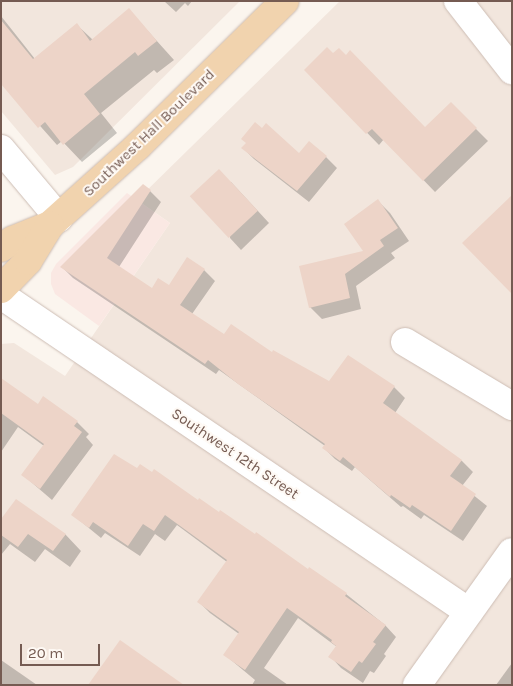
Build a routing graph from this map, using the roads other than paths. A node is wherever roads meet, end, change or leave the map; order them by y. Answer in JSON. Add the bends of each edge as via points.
{"nodes":[{"id":1,"x":285,"y":1,"type":"edge"},
{"id":2,"x":458,"y":1,"type":"edge"},
{"id":3,"x":512,"y":70,"type":"edge"},
{"id":4,"x":1,"y":149,"type":"edge"},
{"id":5,"x":54,"y":222,"type":"junction"},
{"id":6,"x":1,"y":248,"type":"edge"},
{"id":7,"x":1,"y":290,"type":"edge"},
{"id":8,"x":1,"y":296,"type":"edge"},
{"id":9,"x":405,"y":342,"type":"dead end"},
{"id":10,"x":512,"y":406,"type":"edge"},
{"id":11,"x":512,"y":552,"type":"edge"},
{"id":12,"x":469,"y":612,"type":"junction"},
{"id":13,"x":418,"y":685,"type":"edge"}],
"edges":[{"from":1,"to":5,"type":"main road","name":"Southwest Hall Boulevard","via":[[138,146]]},
{"from":2,"to":3,"type":"street"},
{"from":4,"to":5,"type":"street"},
{"from":5,"to":6,"type":"main road","name":"Southwest Hall Boulevard"},
{"from":5,"to":7,"type":"main road","via":[[28,261]]},
{"from":8,"to":12,"type":"street","name":"Southwest 12th Street"},
{"from":9,"to":10,"type":"street"},
{"from":11,"to":12,"type":"street"},
{"from":12,"to":13,"type":"street"}]}
